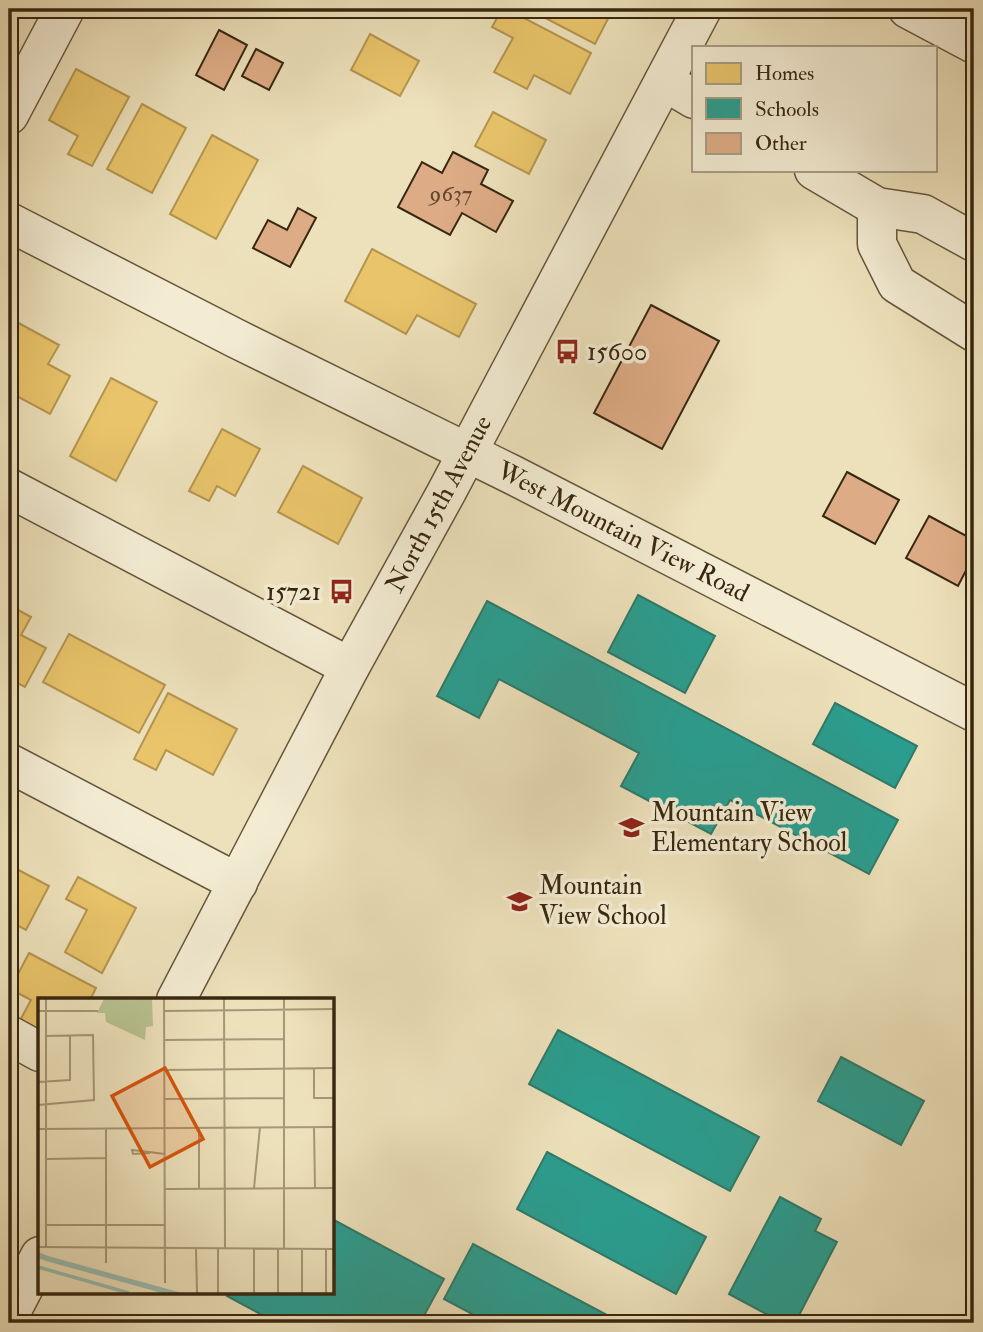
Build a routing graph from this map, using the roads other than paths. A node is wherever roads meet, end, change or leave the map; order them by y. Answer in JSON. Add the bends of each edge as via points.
{"nodes":[{"id":1,"x":65,"y":9,"type":"edge"},
{"id":2,"x":702,"y":9,"type":"edge"},
{"id":3,"x":908,"y":9,"type":"edge"},
{"id":4,"x":974,"y":44,"type":"edge"},
{"id":5,"x":679,"y":90,"type":"edge"},
{"id":6,"x":9,"y":116,"type":"edge"},
{"id":7,"x":817,"y":172,"type":"edge"},
{"id":8,"x":877,"y":207,"type":"junction"},
{"id":9,"x":9,"y":222,"type":"edge"},
{"id":10,"x":974,"y":242,"type":"edge"},
{"id":11,"x":974,"y":332,"type":"edge"},
{"id":12,"x":466,"y":453,"type":"junction"},
{"id":13,"x":9,"y":488,"type":"edge"},
{"id":14,"x":350,"y":667,"type":"junction"},
{"id":15,"x":974,"y":712,"type":"edge"},
{"id":16,"x":9,"y":763,"type":"edge"},
{"id":17,"x":238,"y":883,"type":"junction"},
{"id":18,"x":177,"y":998,"type":"edge"},
{"id":19,"x":9,"y":1035,"type":"edge"},
{"id":20,"x":38,"y":1051,"type":"edge"},
{"id":21,"x":38,"y":1260,"type":"edge"},
{"id":22,"x":10,"y":1312,"type":"edge"}],
"edges":[{"from":1,"to":6,"type":"street"},
{"from":2,"to":5,"type":"street","name":"North 15th Avenue"},
{"from":3,"to":4,"type":"street"},
{"from":5,"to":12,"type":"street","name":"North 15th Avenue"},
{"from":7,"to":8,"type":"street"},
{"from":8,"to":10,"type":"street","via":[[923,214]]},
{"from":8,"to":11,"type":"street","via":[[877,244],[897,284]]},
{"from":9,"to":12,"type":"street","name":"West Mountain View Road"},
{"from":12,"to":14,"type":"street","name":"North 15th Avenue"},
{"from":12,"to":15,"type":"street","name":"West Mountain View Road"},
{"from":13,"to":14,"type":"street"},
{"from":14,"to":17,"type":"street","name":"North 15th Avenue"},
{"from":16,"to":17,"type":"street"},
{"from":17,"to":18,"type":"street","name":"North 15th Avenue"},
{"from":19,"to":20,"type":"street"},
{"from":21,"to":22,"type":"street"}]}
